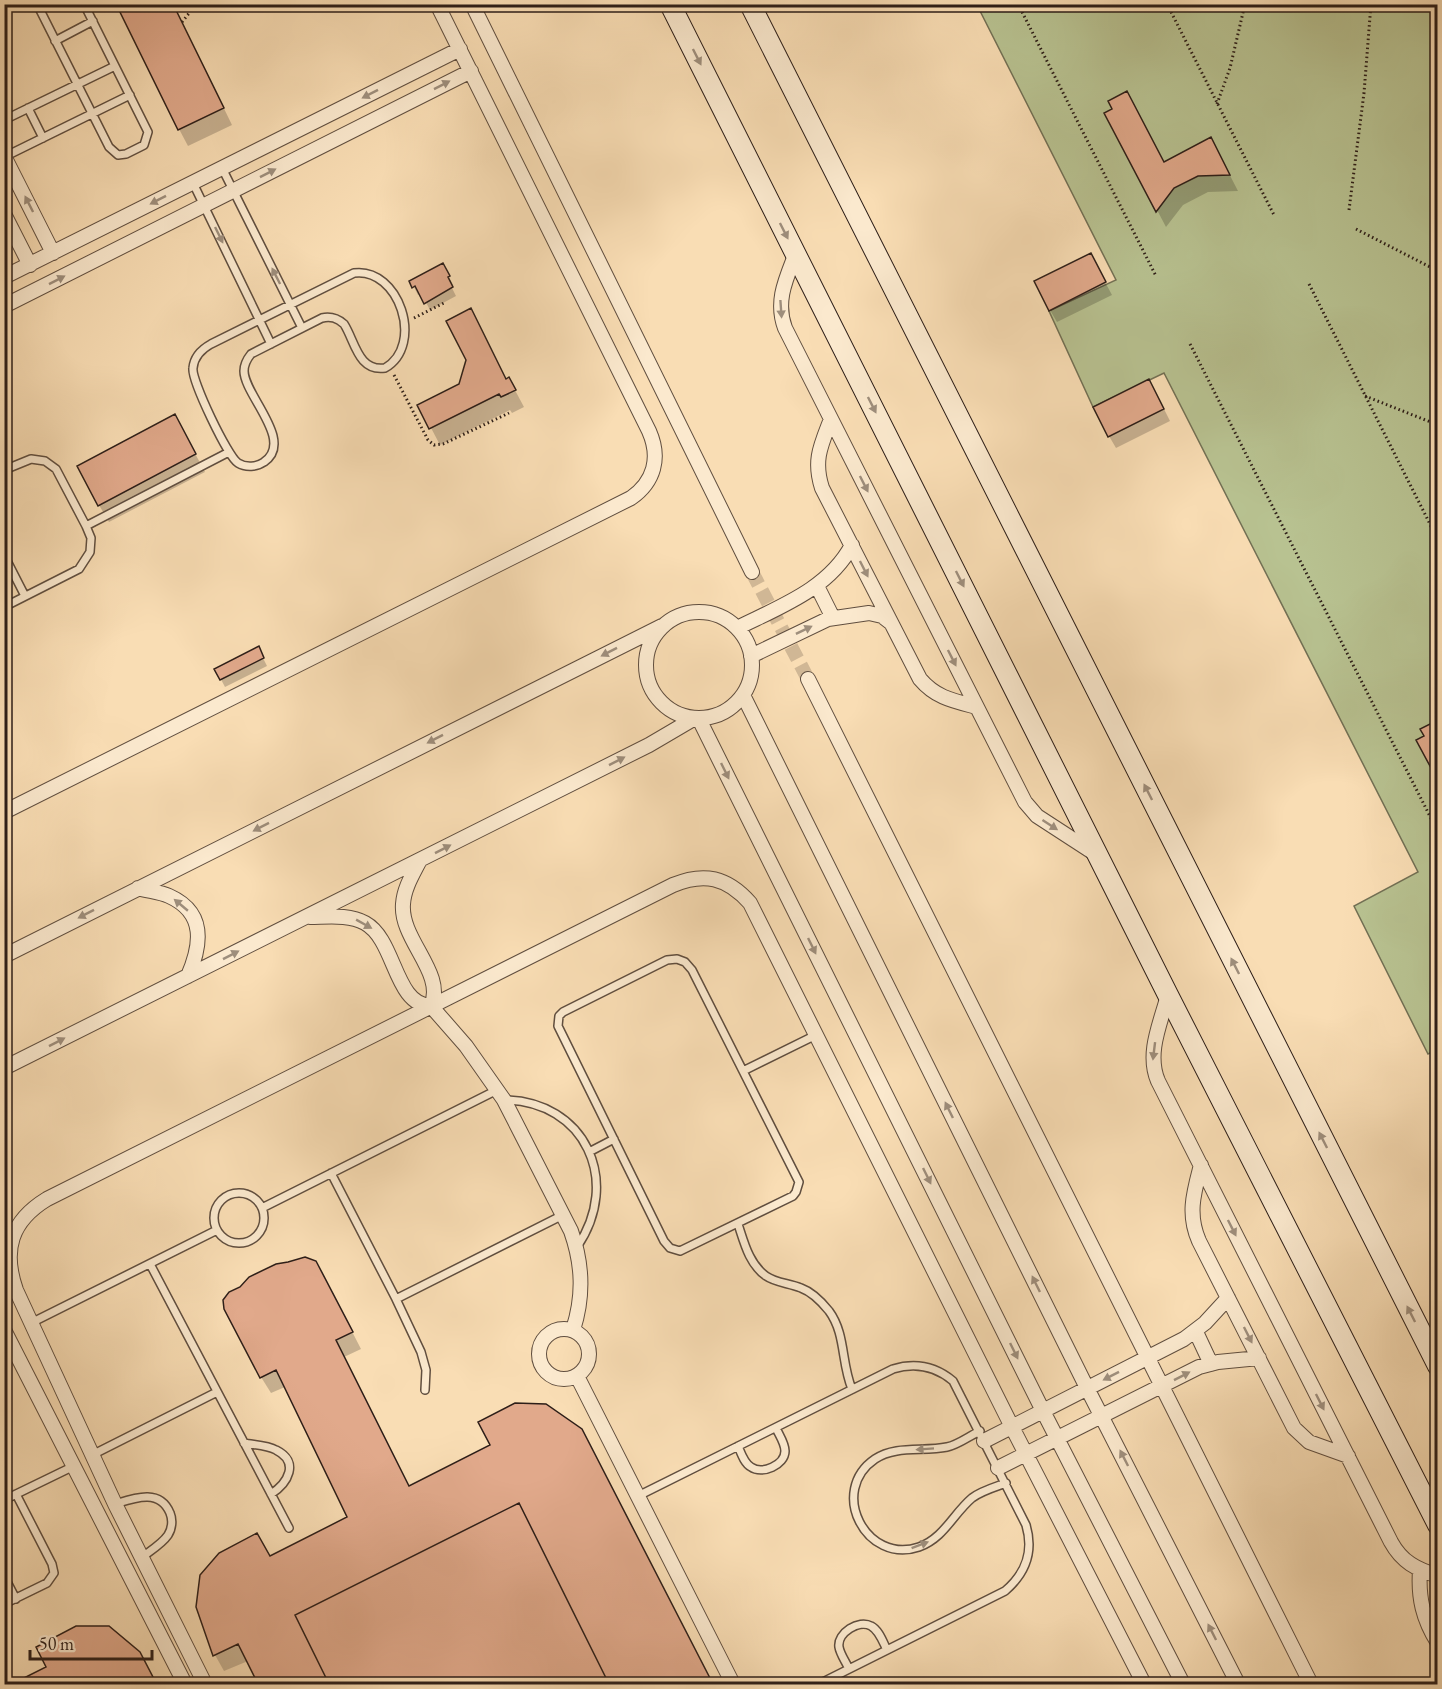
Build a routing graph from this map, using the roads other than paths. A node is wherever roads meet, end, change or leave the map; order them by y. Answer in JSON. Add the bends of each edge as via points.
{"nodes":[{"id":1,"x":37,"y":4,"type":"edge"},
{"id":2,"x":84,"y":4,"type":"edge"},
{"id":3,"x":437,"y":4,"type":"edge"},
{"id":4,"x":472,"y":4,"type":"edge"},
{"id":5,"x":670,"y":4,"type":"edge"},
{"id":6,"x":750,"y":4,"type":"edge"},
{"id":7,"x":93,"y":21,"type":"junction"},
{"id":8,"x":55,"y":40,"type":"junction"},
{"id":9,"x":459,"y":49,"type":"junction"},
{"id":10,"x":115,"y":66,"type":"junction"},
{"id":11,"x":471,"y":71,"type":"junction"},
{"id":12,"x":77,"y":84,"type":"junction"},
{"id":13,"x":130,"y":95,"type":"junction"},
{"id":14,"x":28,"y":108,"type":"junction"},
{"id":15,"x":92,"y":114,"type":"junction"},
{"id":16,"x":4,"y":120,"type":"edge"},
{"id":17,"x":284,"y":137,"type":"junction"},
{"id":18,"x":43,"y":138,"type":"junction"},
{"id":19,"x":5,"y":156,"type":"edge"},
{"id":20,"x":295,"y":159,"type":"junction"},
{"id":21,"x":222,"y":168,"type":"junction"},
{"id":22,"x":193,"y":183,"type":"junction"},
{"id":23,"x":233,"y":191,"type":"junction"},
{"id":24,"x":204,"y":205,"type":"junction"},
{"id":25,"x":4,"y":214,"type":"edge"},
{"id":26,"x":53,"y":253,"type":"junction"},
{"id":27,"x":796,"y":254,"type":"junction"},
{"id":28,"x":30,"y":265,"type":"junction"},
{"id":29,"x":4,"y":277,"type":"edge"},
{"id":30,"x":290,"y":304,"type":"junction"},
{"id":31,"x":4,"y":306,"type":"edge"},
{"id":32,"x":260,"y":320,"type":"junction"},
{"id":33,"x":302,"y":328,"type":"junction"},
{"id":34,"x":272,"y":344,"type":"junction"},
{"id":35,"x":831,"y":419,"type":"junction"},
{"id":36,"x":229,"y":452,"type":"junction"},
{"id":37,"x":4,"y":470,"type":"edge"},
{"id":38,"x":86,"y":526,"type":"junction"},
{"id":39,"x":852,"y":545,"type":"junction"},
{"id":40,"x":4,"y":555,"type":"edge"},
{"id":41,"x":752,"y":572,"type":"tunnel mouth"},
{"id":42,"x":817,"y":586,"type":"junction"},
{"id":43,"x":25,"y":597,"type":"junction"},
{"id":44,"x":4,"y":607,"type":"edge"},
{"id":45,"x":833,"y":618,"type":"junction"},
{"id":46,"x":892,"y":624,"type":"junction"},
{"id":47,"x":662,"y":626,"type":"junction"},
{"id":48,"x":737,"y":628,"type":"junction"},
{"id":49,"x":751,"y":656,"type":"junction"},
{"id":50,"x":808,"y":679,"type":"tunnel mouth"},
{"id":51,"x":743,"y":695,"type":"junction"},
{"id":52,"x":977,"y":707,"type":"junction"},
{"id":53,"x":697,"y":718,"type":"junction"},
{"id":54,"x":4,"y":812,"type":"edge"},
{"id":55,"x":1099,"y":856,"type":"junction"},
{"id":56,"x":420,"y":860,"type":"junction"},
{"id":57,"x":138,"y":888,"type":"junction"},
{"id":58,"x":308,"y":916,"type":"junction"},
{"id":59,"x":402,"y":948,"type":"junction"},
{"id":60,"x":4,"y":956,"type":"edge"},
{"id":61,"x":188,"y":976,"type":"junction"},
{"id":62,"x":1168,"y":994,"type":"junction"},
{"id":63,"x":431,"y":1006,"type":"junction"},
{"id":64,"x":816,"y":1035,"type":"junction"},
{"id":65,"x":4,"y":1068,"type":"edge"},
{"id":66,"x":743,"y":1071,"type":"junction"},
{"id":67,"x":500,"y":1095,"type":"junction"},
{"id":68,"x":614,"y":1139,"type":"junction"},
{"id":69,"x":589,"y":1152,"type":"junction"},
{"id":70,"x":1201,"y":1165,"type":"junction"},
{"id":71,"x":331,"y":1173,"type":"junction"},
{"id":72,"x":262,"y":1208,"type":"junction"},
{"id":73,"x":563,"y":1215,"type":"junction"},
{"id":74,"x":738,"y":1224,"type":"junction"},
{"id":75,"x":217,"y":1230,"type":"junction"},
{"id":76,"x":577,"y":1247,"type":"junction"},
{"id":77,"x":150,"y":1264,"type":"junction"},
{"id":78,"x":1228,"y":1298,"type":"junction"},
{"id":79,"x":396,"y":1299,"type":"junction"},
{"id":80,"x":31,"y":1323,"type":"junction"},
{"id":81,"x":4,"y":1330,"type":"edge"},
{"id":82,"x":573,"y":1330,"type":"junction"},
{"id":83,"x":1196,"y":1332,"type":"junction"},
{"id":84,"x":1147,"y":1358,"type":"junction"},
{"id":85,"x":1259,"y":1358,"type":"junction"},
{"id":86,"x":1211,"y":1364,"type":"junction"},
{"id":87,"x":1437,"y":1366,"type":"edge"},
{"id":88,"x":577,"y":1376,"type":"junction"},
{"id":89,"x":1162,"y":1386,"type":"junction"},
{"id":90,"x":1087,"y":1388,"type":"junction"},
{"id":91,"x":852,"y":1389,"type":"junction"},
{"id":92,"x":425,"y":1390,"type":"dead end"},
{"id":93,"x":217,"y":1392,"type":"junction"},
{"id":94,"x":1043,"y":1411,"type":"junction"},
{"id":95,"x":1102,"y":1416,"type":"junction"},
{"id":96,"x":1012,"y":1427,"type":"junction"},
{"id":97,"x":776,"y":1428,"type":"junction"},
{"id":98,"x":982,"y":1436,"type":"junction"},
{"id":99,"x":1058,"y":1439,"type":"junction"},
{"id":100,"x":244,"y":1443,"type":"junction"},
{"id":101,"x":738,"y":1446,"type":"junction"},
{"id":102,"x":1026,"y":1454,"type":"junction"},
{"id":103,"x":92,"y":1455,"type":"junction"},
{"id":104,"x":1348,"y":1456,"type":"junction"},
{"id":105,"x":74,"y":1466,"type":"junction"},
{"id":106,"x":998,"y":1468,"type":"junction"},
{"id":107,"x":1006,"y":1483,"type":"junction"},
{"id":108,"x":16,"y":1494,"type":"junction"},
{"id":109,"x":271,"y":1494,"type":"junction"},
{"id":110,"x":638,"y":1496,"type":"junction"},
{"id":111,"x":4,"y":1500,"type":"edge"},
{"id":112,"x":115,"y":1504,"type":"junction"},
{"id":113,"x":1437,"y":1525,"type":"edge"},
{"id":114,"x":289,"y":1528,"type":"dead end"},
{"id":115,"x":142,"y":1557,"type":"junction"},
{"id":116,"x":1420,"y":1570,"type":"junction"},
{"id":117,"x":4,"y":1576,"type":"edge"},
{"id":118,"x":1437,"y":1576,"type":"edge"},
{"id":119,"x":16,"y":1599,"type":"junction"},
{"id":120,"x":4,"y":1604,"type":"edge"},
{"id":121,"x":1437,"y":1643,"type":"edge"},
{"id":122,"x":887,"y":1650,"type":"junction"},
{"id":123,"x":849,"y":1669,"type":"junction"},
{"id":124,"x":184,"y":1684,"type":"edge"},
{"id":125,"x":205,"y":1684,"type":"edge"},
{"id":126,"x":733,"y":1684,"type":"edge"},
{"id":127,"x":819,"y":1684,"type":"edge"},
{"id":128,"x":1144,"y":1684,"type":"edge"},
{"id":129,"x":1183,"y":1684,"type":"edge"},
{"id":130,"x":1238,"y":1684,"type":"edge"},
{"id":131,"x":1311,"y":1684,"type":"edge"}],
"edges":[{"from":1,"to":8,"type":"lane"},
{"from":2,"to":7,"type":"lane"},
{"from":3,"to":9,"type":"street"},
{"from":4,"to":41,"type":"street"},
{"from":5,"to":27,"type":"main road","one_way":true},
{"from":87,"to":6,"type":"main road","one_way":true},
{"from":7,"to":8,"type":"lane"},
{"from":7,"to":10,"type":"lane"},
{"from":8,"to":12,"type":"lane"},
{"from":9,"to":11,"type":"street"},
{"from":9,"to":17,"type":"street","one_way":true},
{"from":10,"to":12,"type":"lane"},
{"from":10,"to":13,"type":"lane"},
{"from":20,"to":11,"type":"street","one_way":true},
{"from":11,"to":54,"type":"street","via":[[653,440],[656,459],[645,486],[631,498]]},
{"from":12,"to":14,"type":"lane"},
{"from":12,"to":15,"type":"lane"},
{"from":13,"to":15,"type":"lane"},
{"from":13,"to":15,"type":"lane","via":[[148,132],[140,147],[122,155],[114,153]]},
{"from":14,"to":16,"type":"lane"},
{"from":14,"to":18,"type":"lane"},
{"from":15,"to":18,"type":"lane"},
{"from":17,"to":20,"type":"street"},
{"from":17,"to":21,"type":"street"},
{"from":18,"to":19,"type":"lane"},
{"from":26,"to":19,"type":"street","one_way":true},
{"from":23,"to":20,"type":"street","one_way":true},
{"from":21,"to":22,"type":"street"},
{"from":21,"to":23,"type":"lane"},
{"from":22,"to":24,"type":"lane"},
{"from":22,"to":26,"type":"street","one_way":true},
{"from":23,"to":24,"type":"street"},
{"from":30,"to":23,"type":"lane","one_way":true},
{"from":31,"to":24,"type":"street","one_way":true},
{"from":24,"to":32,"type":"lane","one_way":true},
{"from":25,"to":28,"type":"street"},
{"from":26,"to":28,"type":"street"},
{"from":27,"to":35,"type":"street","one_way":true,"via":[[781,291],[781,316]]},
{"from":27,"to":55,"type":"main road","one_way":true},
{"from":28,"to":29,"type":"street"},
{"from":30,"to":32,"type":"lane"},
{"from":30,"to":33,"type":"lane"},
{"from":30,"to":33,"type":"lane","via":[[347,275],[367,273],[390,287],[405,322],[405,336],[389,366],[375,369],[366,365],[339,320],[328,317]]},
{"from":32,"to":34,"type":"lane"},
{"from":32,"to":36,"type":"lane","via":[[205,348],[193,368],[195,384]]},
{"from":33,"to":34,"type":"lane"},
{"from":34,"to":36,"type":"lane","via":[[251,354],[244,371],[272,432],[273,452],[264,462],[251,466],[237,463]]},
{"from":35,"to":39,"type":"street","via":[[819,453],[818,474]]},
{"from":35,"to":52,"type":"street","one_way":true},
{"from":36,"to":38,"type":"lane"},
{"from":37,"to":38,"type":"lane","via":[[31,459],[51,465]]},
{"from":38,"to":43,"type":"lane","via":[[91,545],[84,564]]},
{"from":39,"to":42,"type":"street"},
{"from":39,"to":46,"type":"street","one_way":true},
{"from":40,"to":43,"type":"lane"},
{"from":42,"to":45,"type":"street"},
{"from":42,"to":48,"type":"street"},
{"from":43,"to":44,"type":"lane"},
{"from":45,"to":46,"type":"street","via":[[869,613]]},
{"from":49,"to":45,"type":"street","one_way":true},
{"from":46,"to":52,"type":"street","via":[[927,687],[943,699]]},
{"from":47,"to":48,"type":"street","via":[[679,615],[699,612],[720,616]]},
{"from":47,"to":53,"type":"street","via":[[647,653],[649,683],[667,708]]},
{"from":47,"to":57,"type":"street","one_way":true},
{"from":48,"to":49,"type":"street"},
{"from":49,"to":51,"type":"street","via":[[752,669]]},
{"from":50,"to":84,"type":"street"},
{"from":51,"to":53,"type":"street","via":[[724,712]]},
{"from":90,"to":51,"type":"street","one_way":true},
{"from":52,"to":55,"type":"street","one_way":true,"via":[[1030,810]]},
{"from":56,"to":53,"type":"street","one_way":true},
{"from":53,"to":94,"type":"street","one_way":true},
{"from":55,"to":62,"type":"main road"},
{"from":56,"to":58,"type":"street"},
{"from":56,"to":59,"type":"street","via":[[402,905]]},
{"from":57,"to":60,"type":"street","one_way":true},
{"from":61,"to":57,"type":"street","one_way":true,"via":[[199,944],[194,921],[180,902]]},
{"from":58,"to":59,"type":"street","one_way":true,"via":[[349,918],[365,923]]},
{"from":61,"to":58,"type":"street","one_way":true},
{"from":59,"to":63,"type":"street","via":[[434,984]]},
{"from":59,"to":63,"type":"street","via":[[411,998]]},
{"from":65,"to":61,"type":"street","one_way":true},
{"from":62,"to":70,"type":"street","one_way":true,"via":[[1153,1050],[1154,1067]]},
{"from":62,"to":113,"type":"main road"},
{"from":63,"to":64,"type":"street","via":[[673,885],[700,877],[728,884],[750,903]]},
{"from":63,"to":67,"type":"street","via":[[466,1046]]},
{"from":63,"to":80,"type":"street","via":[[32,1208],[16,1230],[9,1255],[10,1273]]},
{"from":64,"to":66,"type":"lane"},
{"from":64,"to":96,"type":"street"},
{"from":66,"to":68,"type":"lane","via":[[692,970],[681,960],[667,960],[563,1012],[558,1021],[559,1031]]},
{"from":66,"to":74,"type":"lane","via":[[799,1182],[793,1196]]},
{"from":67,"to":69,"type":"lane","via":[[554,1113],[574,1130]]},
{"from":67,"to":71,"type":"lane"},
{"from":67,"to":73,"type":"street"},
{"from":68,"to":69,"type":"lane"},
{"from":68,"to":74,"type":"lane","via":[[670,1248],[685,1250]]},
{"from":69,"to":76,"type":"lane","via":[[597,1194],[591,1222]]},
{"from":70,"to":78,"type":"street","via":[[1191,1219]]},
{"from":70,"to":104,"type":"street","one_way":true},
{"from":71,"to":72,"type":"lane"},
{"from":71,"to":79,"type":"lane"},
{"from":72,"to":75,"type":"lane","via":[[264,1221],[254,1239],[240,1243],[227,1240]]},
{"from":72,"to":75,"type":"lane","via":[[246,1194],[225,1198],[216,1209]]},
{"from":73,"to":76,"type":"street"},
{"from":73,"to":79,"type":"lane"},
{"from":74,"to":91,"type":"lane","via":[[752,1261],[765,1275],[802,1288],[828,1310],[841,1332],[846,1374]]},
{"from":75,"to":77,"type":"lane"},
{"from":76,"to":82,"type":"street","via":[[582,1281]]},
{"from":77,"to":80,"type":"lane"},
{"from":77,"to":93,"type":"lane"},
{"from":78,"to":83,"type":"street"},
{"from":78,"to":85,"type":"street","one_way":true},
{"from":79,"to":92,"type":"lane","via":[[424,1361]]},
{"from":80,"to":103,"type":"street"},
{"from":81,"to":105,"type":"street"},
{"from":82,"to":88,"type":"street","via":[[584,1339],[590,1352],[587,1366]]},
{"from":82,"to":88,"type":"street","via":[[550,1333],[539,1353],[548,1374],[562,1380]]},
{"from":83,"to":84,"type":"street"},
{"from":83,"to":86,"type":"street"},
{"from":84,"to":89,"type":"street"},
{"from":84,"to":90,"type":"street","one_way":true},
{"from":85,"to":86,"type":"street"},
{"from":85,"to":104,"type":"street","via":[[1301,1436],[1319,1447]]},
{"from":89,"to":86,"type":"street","one_way":true},
{"from":88,"to":110,"type":"street"},
{"from":89,"to":95,"type":"street"},
{"from":89,"to":131,"type":"street"},
{"from":90,"to":94,"type":"street"},
{"from":90,"to":95,"type":"street"},
{"from":91,"to":97,"type":"lane"},
{"from":91,"to":98,"type":"lane","via":[[893,1369],[923,1365],[953,1381]]},
{"from":93,"to":100,"type":"lane"},
{"from":93,"to":103,"type":"lane"},
{"from":94,"to":96,"type":"street"},
{"from":94,"to":99,"type":"street"},
{"from":95,"to":99,"type":"street"},
{"from":130,"to":95,"type":"street","one_way":true},
{"from":96,"to":98,"type":"street"},
{"from":96,"to":102,"type":"street"},
{"from":97,"to":101,"type":"lane"},
{"from":97,"to":101,"type":"lane","via":[[785,1452],[778,1464],[759,1471],[752,1468]]},
{"from":98,"to":106,"type":"lane"},
{"from":98,"to":107,"type":"lane","one_way":true,"via":[[948,1447],[893,1452],[876,1459],[856,1482],[853,1501],[860,1523],[873,1540],[886,1546],[920,1546],[947,1527],[973,1498]]},
{"from":99,"to":102,"type":"street"},
{"from":99,"to":129,"type":"street"},
{"from":100,"to":109,"type":"lane"},
{"from":100,"to":109,"type":"lane","via":[[272,1448],[287,1459],[288,1477]]},
{"from":101,"to":110,"type":"lane"},
{"from":102,"to":106,"type":"street"},
{"from":102,"to":128,"type":"street"},
{"from":103,"to":112,"type":"street"},
{"from":104,"to":116,"type":"street","via":[[1396,1551]]},
{"from":105,"to":108,"type":"lane"},
{"from":105,"to":124,"type":"street"},
{"from":106,"to":107,"type":"lane"},
{"from":107,"to":122,"type":"lane","via":[[1029,1536],[1029,1556],[1020,1575],[1005,1591]]},
{"from":108,"to":111,"type":"lane"},
{"from":108,"to":119,"type":"lane","via":[[54,1573],[47,1583]]},
{"from":109,"to":114,"type":"lane"},
{"from":110,"to":126,"type":"street"},
{"from":112,"to":115,"type":"street"},
{"from":112,"to":115,"type":"lane","via":[[146,1496],[160,1500],[169,1510],[170,1532]]},
{"from":115,"to":125,"type":"street"},
{"from":116,"to":118,"type":"street"},
{"from":116,"to":121,"type":"street","via":[[1422,1610]]},
{"from":117,"to":119,"type":"lane"},
{"from":119,"to":120,"type":"lane"},
{"from":122,"to":123,"type":"lane"},
{"from":122,"to":123,"type":"lane","via":[[871,1626],[852,1628],[839,1643]]},
{"from":123,"to":127,"type":"lane"}]}
